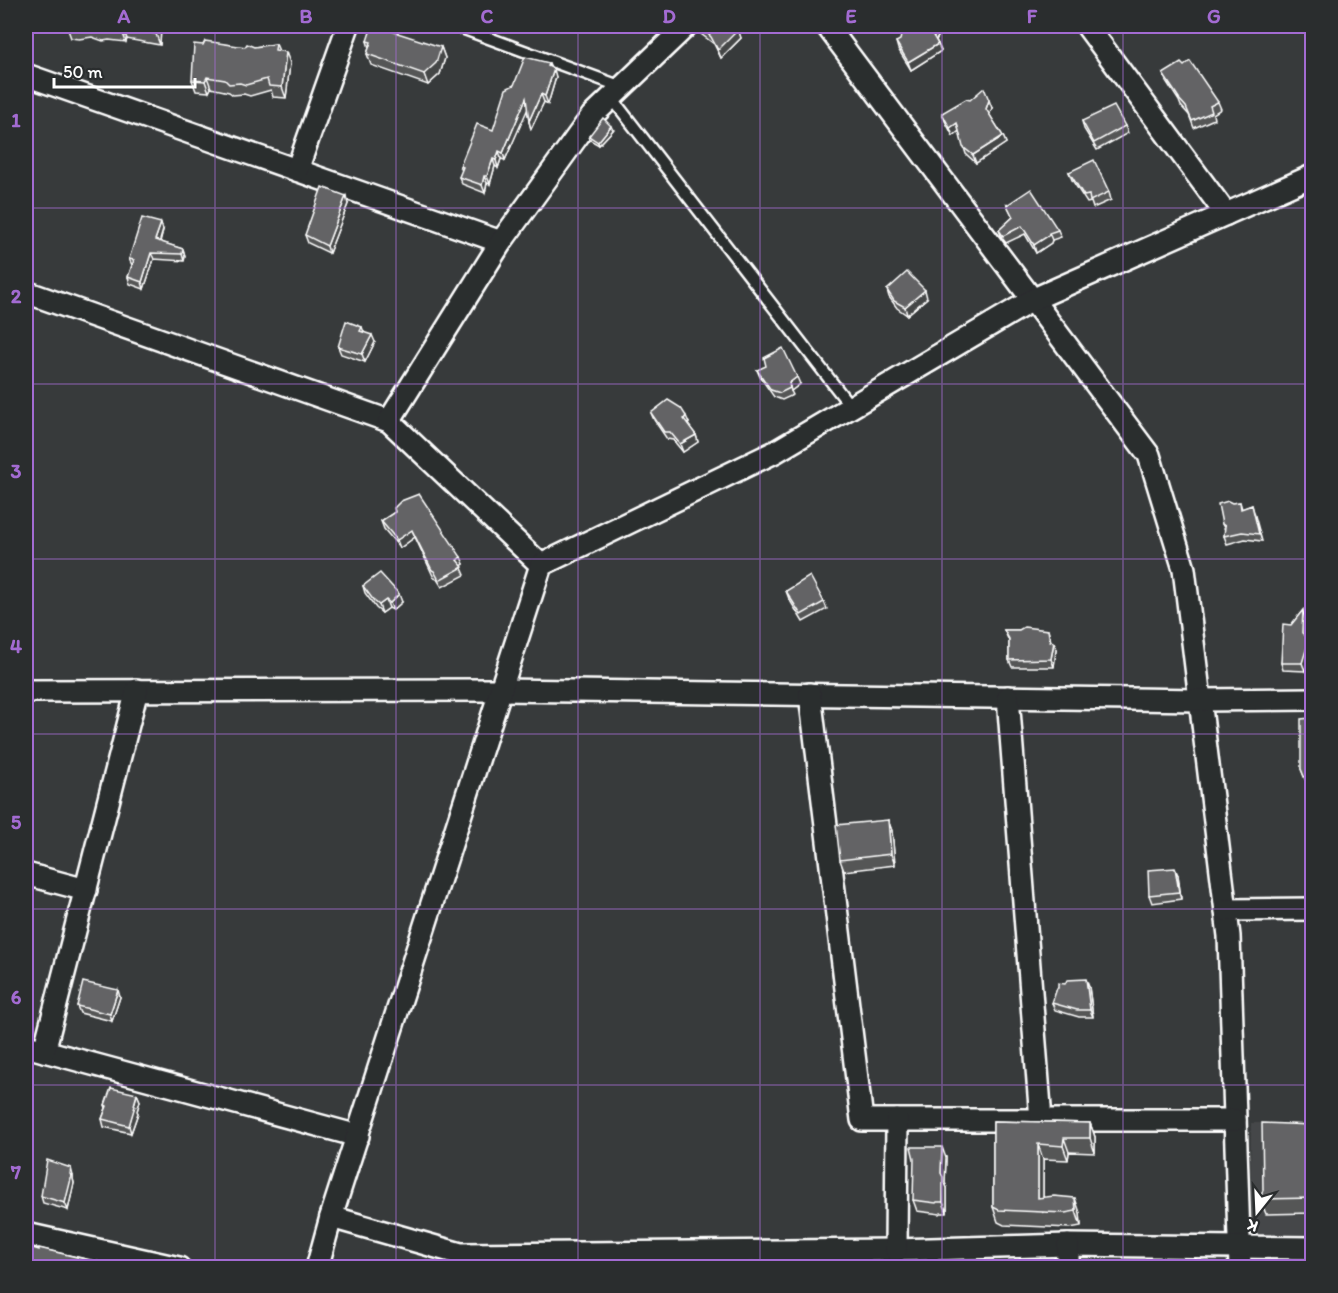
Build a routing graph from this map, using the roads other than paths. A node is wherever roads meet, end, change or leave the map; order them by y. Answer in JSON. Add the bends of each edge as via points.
{"nodes":[{"id":1,"x":348,"y":26,"type":"edge"},
{"id":2,"x":456,"y":26,"type":"edge"},
{"id":3,"x":686,"y":26,"type":"edge"},
{"id":4,"x":827,"y":26,"type":"edge"},
{"id":5,"x":1087,"y":26,"type":"edge"},
{"id":6,"x":26,"y":75,"type":"edge"},
{"id":7,"x":617,"y":92,"type":"junction"},
{"id":8,"x":297,"y":170,"type":"junction"},
{"id":9,"x":1312,"y":176,"type":"edge"},
{"id":10,"x":1226,"y":214,"type":"junction"},
{"id":11,"x":501,"y":242,"type":"junction"},
{"id":12,"x":26,"y":292,"type":"edge"},
{"id":13,"x":1034,"y":299,"type":"junction"},
{"id":14,"x":851,"y":407,"type":"junction"},
{"id":15,"x":389,"y":421,"type":"junction"},
{"id":16,"x":542,"y":565,"type":"junction"},
{"id":17,"x":137,"y":690,"type":"junction"},
{"id":18,"x":501,"y":690,"type":"junction"},
{"id":19,"x":26,"y":691,"type":"edge"},
{"id":20,"x":810,"y":694,"type":"junction"},
{"id":21,"x":1008,"y":697,"type":"junction"},
{"id":22,"x":1312,"y":699,"type":"edge"},
{"id":23,"x":1200,"y":700,"type":"junction"},
{"id":24,"x":26,"y":874,"type":"edge"},
{"id":25,"x":86,"y":890,"type":"junction"},
{"id":26,"x":1312,"y":909,"type":"edge"},
{"id":27,"x":1226,"y":910,"type":"junction"},
{"id":28,"x":35,"y":1049,"type":"edge"},
{"id":29,"x":897,"y":1120,"type":"junction"},
{"id":30,"x":1041,"y":1120,"type":"junction"},
{"id":31,"x":1235,"y":1120,"type":"junction"},
{"id":32,"x":357,"y":1136,"type":"junction"},
{"id":33,"x":332,"y":1217,"type":"junction"},
{"id":34,"x":26,"y":1234,"type":"edge"},
{"id":35,"x":1068,"y":1245,"type":"junction"},
{"id":36,"x":1239,"y":1246,"type":"junction"},
{"id":37,"x":1312,"y":1248,"type":"edge"},
{"id":38,"x":896,"y":1250,"type":"junction"},
{"id":39,"x":179,"y":1268,"type":"edge"},
{"id":40,"x":317,"y":1268,"type":"edge"},
{"id":41,"x":1068,"y":1268,"type":"edge"},
{"id":42,"x":1240,"y":1268,"type":"edge"}],
"edges":[{"from":1,"to":8,"type":"street"},
{"from":2,"to":7,"type":"lane"},
{"from":3,"to":7,"type":"street"},
{"from":4,"to":13,"type":"street"},
{"from":5,"to":10,"type":"street"},
{"from":6,"to":8,"type":"street"},
{"from":7,"to":11,"type":"street","via":[[592,116]]},
{"from":7,"to":14,"type":"lane"},
{"from":8,"to":11,"type":"street"},
{"from":9,"to":10,"type":"street"},
{"from":10,"to":13,"type":"street"},
{"from":11,"to":15,"type":"street"},
{"from":12,"to":15,"type":"street"},
{"from":13,"to":14,"type":"street"},
{"from":13,"to":23,"type":"street","via":[[1149,455],[1184,570]]},
{"from":14,"to":16,"type":"street","via":[[775,452]]},
{"from":15,"to":16,"type":"street"},
{"from":16,"to":18,"type":"street"},
{"from":17,"to":18,"type":"street"},
{"from":17,"to":19,"type":"street"},
{"from":17,"to":25,"type":"street"},
{"from":18,"to":20,"type":"street"},
{"from":18,"to":32,"type":"street"},
{"from":20,"to":21,"type":"street"},
{"from":20,"to":29,"type":"street","via":[[862,1120]]},
{"from":21,"to":23,"type":"street"},
{"from":21,"to":30,"type":"street"},
{"from":22,"to":23,"type":"street"},
{"from":23,"to":27,"type":"street"},
{"from":24,"to":25,"type":"street"},
{"from":25,"to":28,"type":"street"},
{"from":26,"to":27,"type":"street"},
{"from":27,"to":31,"type":"street"},
{"from":28,"to":32,"type":"street"},
{"from":29,"to":30,"type":"street"},
{"from":29,"to":38,"type":"street"},
{"from":30,"to":31,"type":"street"},
{"from":31,"to":36,"type":"street"},
{"from":32,"to":33,"type":"street"},
{"from":33,"to":38,"type":"street","via":[[462,1254]]},
{"from":33,"to":40,"type":"street"},
{"from":34,"to":39,"type":"street"},
{"from":35,"to":36,"type":"street"},
{"from":35,"to":38,"type":"street"},
{"from":35,"to":41,"type":"street"},
{"from":36,"to":37,"type":"street"},
{"from":36,"to":42,"type":"street"}]}
